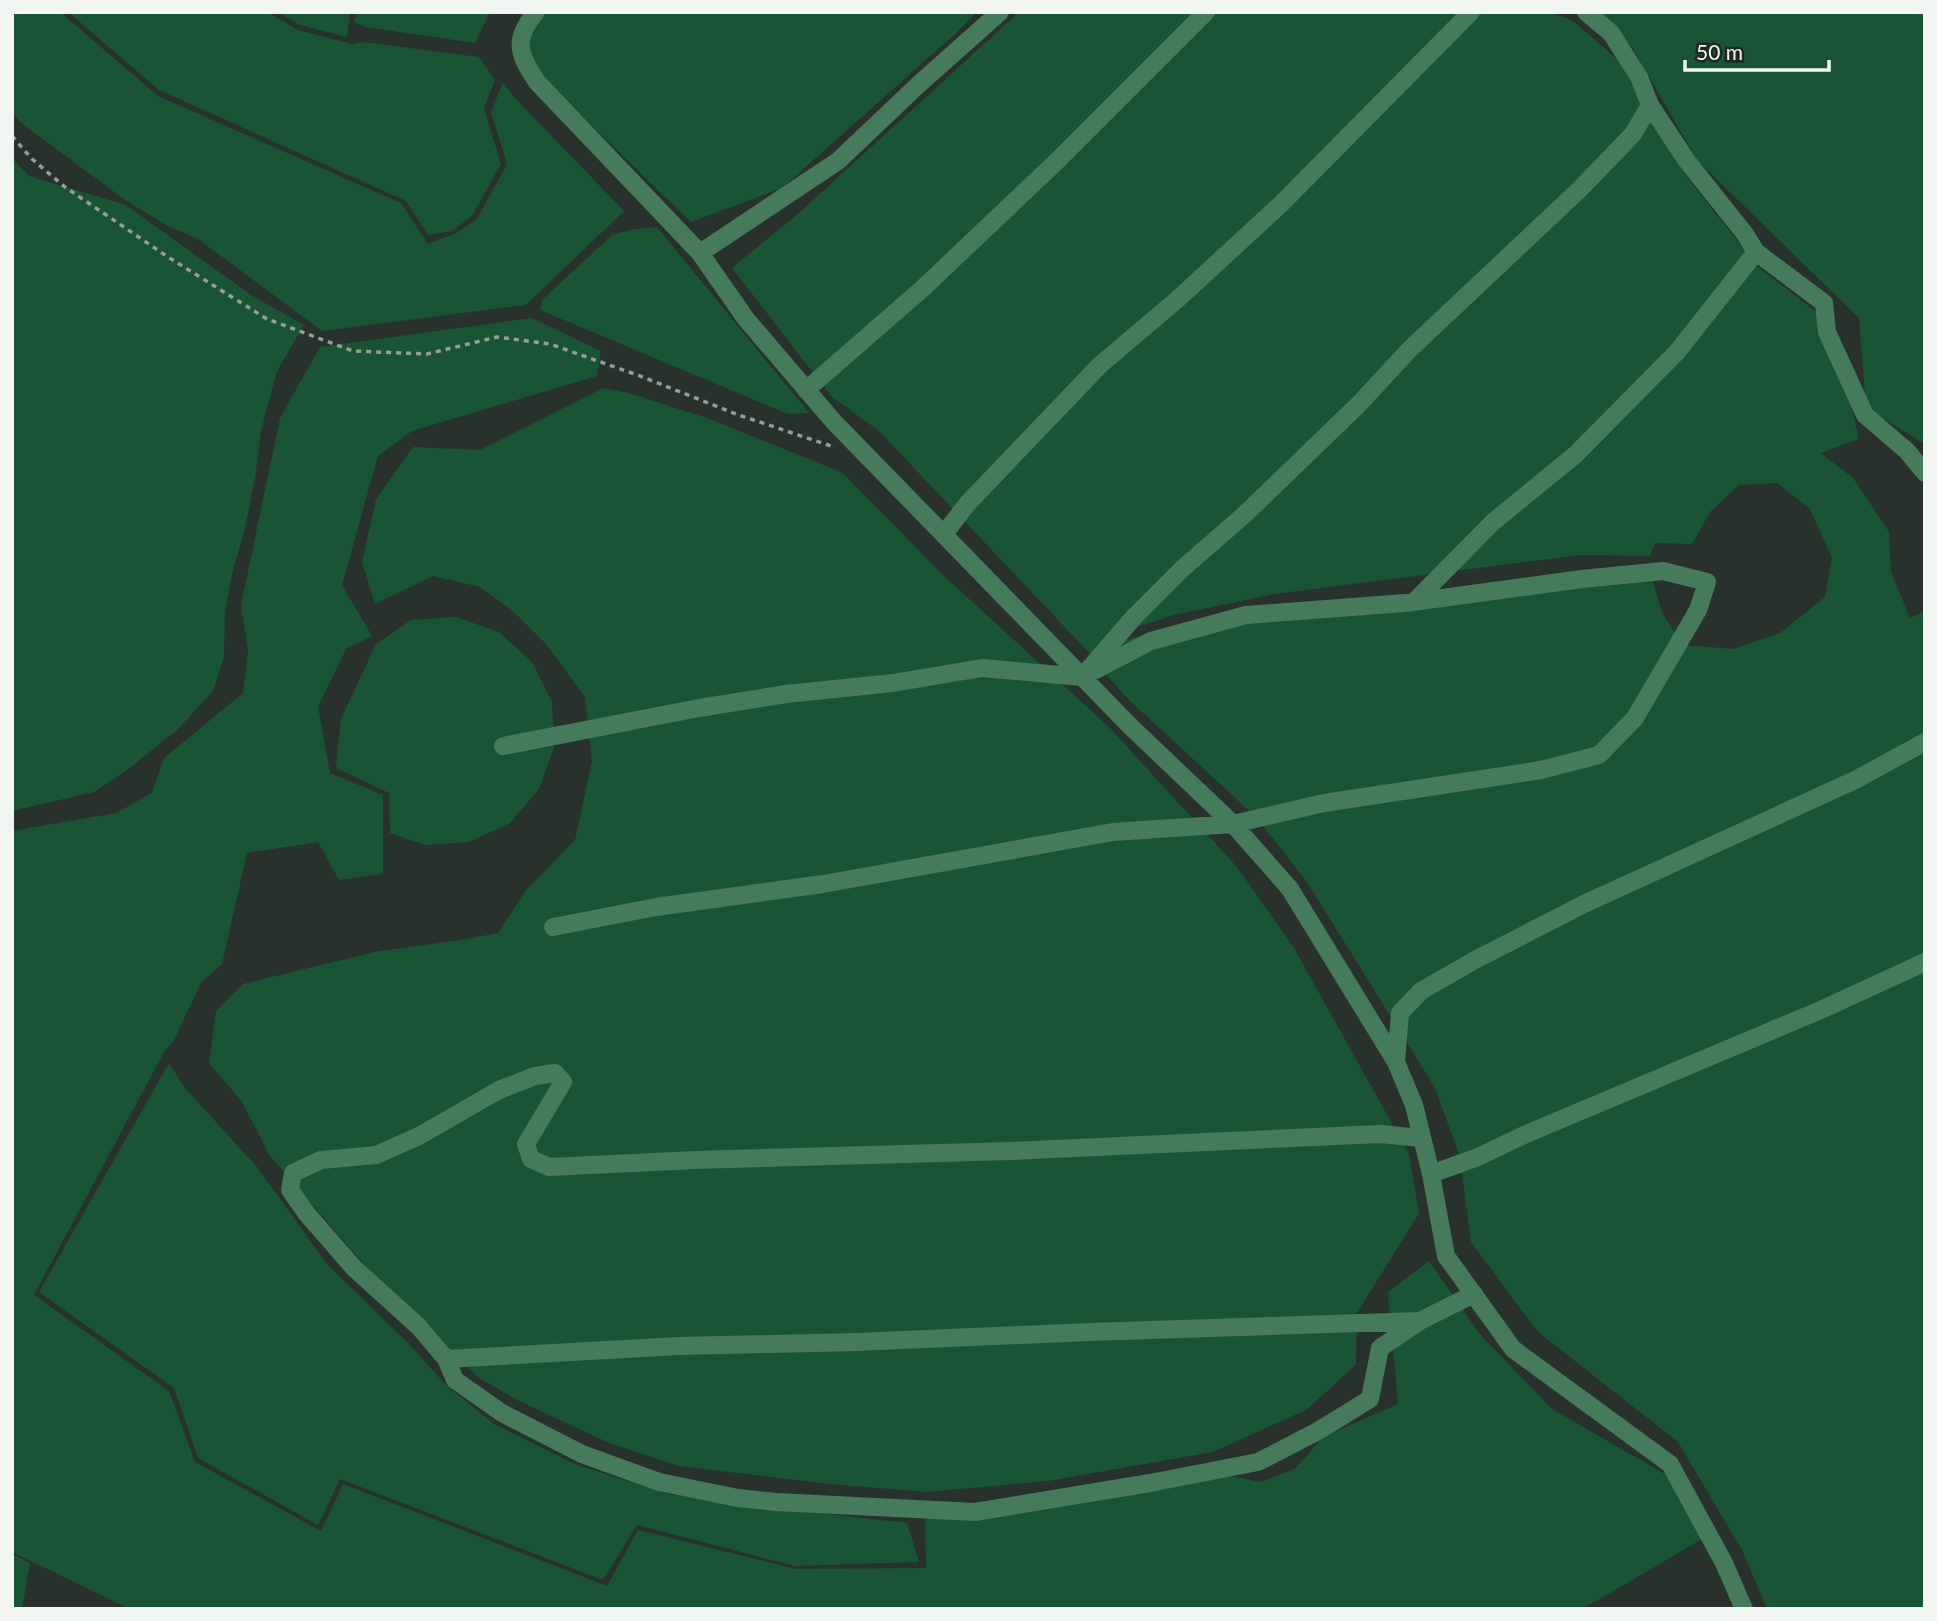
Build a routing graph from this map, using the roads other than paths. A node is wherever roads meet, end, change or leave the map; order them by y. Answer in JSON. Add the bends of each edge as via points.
{"nodes":[{"id":1,"x":536,"y":12,"type":"edge"},
{"id":2,"x":1000,"y":12,"type":"edge"},
{"id":3,"x":1206,"y":12,"type":"edge"},
{"id":4,"x":1471,"y":12,"type":"edge"},
{"id":5,"x":1586,"y":12,"type":"edge"},
{"id":6,"x":1650,"y":105,"type":"junction"},
{"id":7,"x":1756,"y":252,"type":"junction"},
{"id":8,"x":700,"y":253,"type":"junction"},
{"id":9,"x":806,"y":390,"type":"junction"},
{"id":10,"x":1925,"y":473,"type":"edge"},
{"id":11,"x":944,"y":534,"type":"junction"},
{"id":12,"x":1414,"y":602,"type":"junction"},
{"id":13,"x":1082,"y":677,"type":"junction"},
{"id":14,"x":1925,"y":742,"type":"edge"},
{"id":15,"x":503,"y":746,"type":"dead end"},
{"id":16,"x":1233,"y":824,"type":"junction"},
{"id":17,"x":553,"y":928,"type":"dead end"},
{"id":18,"x":1925,"y":961,"type":"edge"},
{"id":19,"x":1396,"y":1062,"type":"junction"},
{"id":20,"x":1422,"y":1138,"type":"junction"},
{"id":21,"x":1431,"y":1174,"type":"junction"},
{"id":22,"x":1474,"y":1294,"type":"junction"},
{"id":23,"x":1420,"y":1321,"type":"junction"},
{"id":24,"x":446,"y":1359,"type":"junction"},
{"id":25,"x":1744,"y":1609,"type":"edge"}],
"edges":[{"from":1,"to":8,"type":"street","via":[[519,45],[537,82]]},
{"from":2,"to":8,"type":"street","via":[[838,161]]},
{"from":3,"to":9,"type":"street","via":[[922,289]]},
{"from":4,"to":11,"type":"street","via":[[1281,204],[1100,365]]},
{"from":5,"to":6,"type":"street","via":[[1611,33],[1639,77]]},
{"from":6,"to":7,"type":"street"},
{"from":6,"to":13,"type":"street","via":[[1633,134],[1580,189],[1182,569]]},
{"from":7,"to":10,"type":"street","via":[[1824,303],[1827,332],[1865,415]]},
{"from":7,"to":12,"type":"street","via":[[1677,352],[1574,455],[1493,522]]},
{"from":8,"to":9,"type":"street"},
{"from":9,"to":11,"type":"street"},
{"from":11,"to":13,"type":"street"},
{"from":12,"to":13,"type":"street","via":[[1246,615],[1151,641]]},
{"from":12,"to":16,"type":"street","via":[[1663,571],[1707,582],[1698,610],[1635,718],[1599,755],[1541,770],[1324,803]]},
{"from":13,"to":15,"type":"street","via":[[982,668],[773,696]]},
{"from":13,"to":16,"type":"street"},
{"from":14,"to":19,"type":"street","via":[[1856,780],[1584,904],[1421,990],[1400,1013]]},
{"from":16,"to":17,"type":"street","via":[[1113,832]]},
{"from":16,"to":19,"type":"street","via":[[1290,889]]},
{"from":18,"to":21,"type":"street","via":[[1811,1014]]},
{"from":19,"to":20,"type":"street"},
{"from":20,"to":21,"type":"street"},
{"from":20,"to":24,"type":"street","via":[[1380,1135],[549,1167],[531,1159],[526,1143],[563,1082],[555,1073],[535,1076],[376,1154],[321,1160],[293,1173],[290,1190],[307,1214]]},
{"from":21,"to":22,"type":"street","via":[[1447,1256]]},
{"from":22,"to":23,"type":"street"},
{"from":22,"to":25,"type":"street","via":[[1513,1349],[1670,1464]]},
{"from":23,"to":24,"type":"street","via":[[679,1346]]},
{"from":23,"to":24,"type":"street","via":[[1380,1348],[1370,1399],[1258,1462],[975,1512],[776,1502],[659,1482],[582,1454],[502,1413],[454,1380]]}]}
